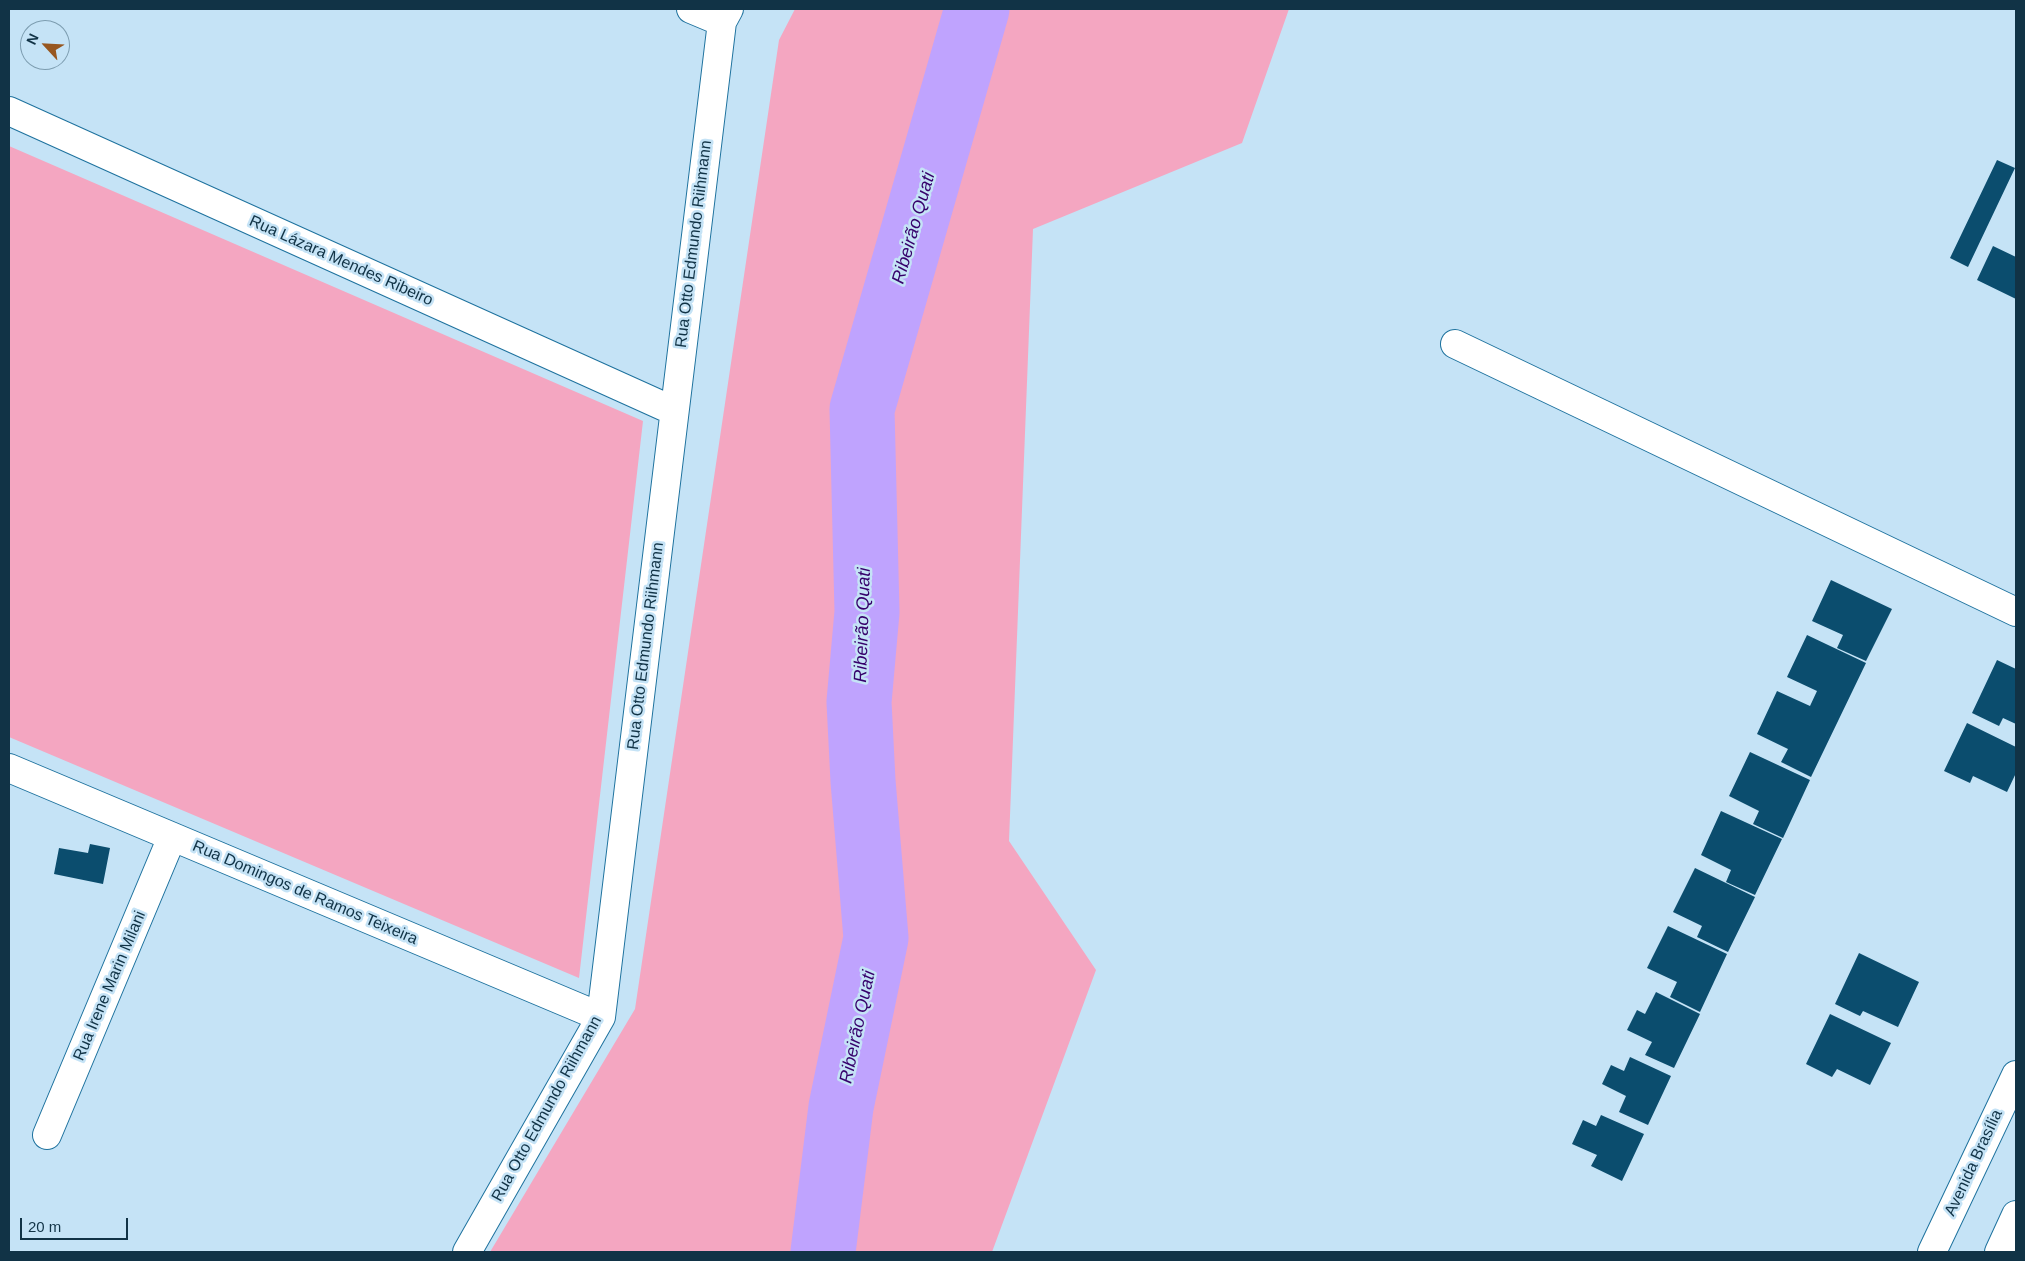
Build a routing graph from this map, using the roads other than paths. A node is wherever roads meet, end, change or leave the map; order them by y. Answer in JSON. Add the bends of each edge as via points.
{"nodes":[{"id":1,"x":691,"y":9,"type":"edge"},
{"id":2,"x":725,"y":15,"type":"edge"},
{"id":3,"x":9,"y":111,"type":"edge"},
{"id":4,"x":1455,"y":344,"type":"dead end"},
{"id":5,"x":674,"y":411,"type":"junction"},
{"id":6,"x":2016,"y":612,"type":"edge"},
{"id":7,"x":9,"y":768,"type":"edge"},
{"id":8,"x":172,"y":837,"type":"junction"},
{"id":9,"x":601,"y":1017,"type":"junction"},
{"id":10,"x":2016,"y":1074,"type":"edge"},
{"id":11,"x":47,"y":1135,"type":"dead end"},
{"id":12,"x":2016,"y":1215,"type":"edge"},
{"id":13,"x":467,"y":1252,"type":"edge"},
{"id":14,"x":1932,"y":1252,"type":"edge"},
{"id":15,"x":1998,"y":1252,"type":"edge"}],
"edges":[{"from":1,"to":2,"type":"main road"},
{"from":2,"to":5,"type":"main road","name":"Rua Otto Edmundo Riihmann"},
{"from":3,"to":5,"type":"main road","name":"Rua Lázara Mendes Ribeiro"},
{"from":4,"to":6,"type":"main road"},
{"from":5,"to":9,"type":"main road","name":"Rua Otto Edmundo Riihmann"},
{"from":7,"to":8,"type":"main road","name":"Rua Domingos de Ramos Teixeira"},
{"from":8,"to":9,"type":"main road","name":"Rua Domingos de Ramos Teixeira"},
{"from":8,"to":11,"type":"main road","name":"Rua Irene Marin Milani"},
{"from":9,"to":13,"type":"main road","name":"Rua Otto Edmundo Riihmann"},
{"from":10,"to":14,"type":"main road","name":"Avenida Brasília"},
{"from":12,"to":15,"type":"main road"}]}
